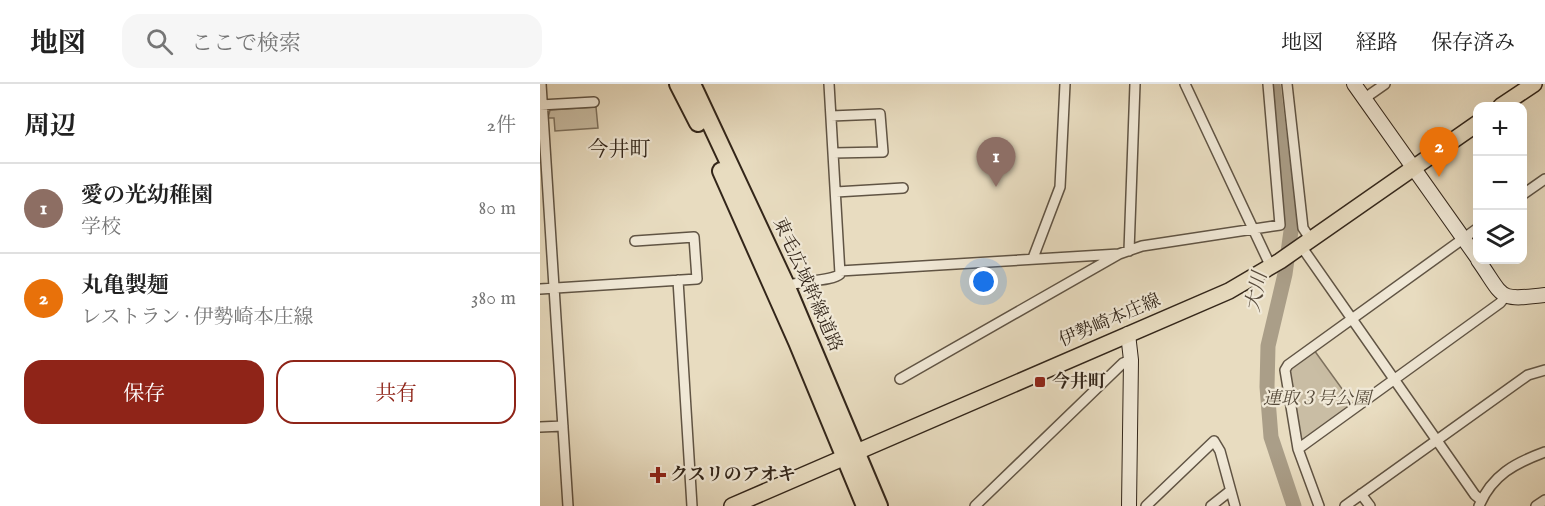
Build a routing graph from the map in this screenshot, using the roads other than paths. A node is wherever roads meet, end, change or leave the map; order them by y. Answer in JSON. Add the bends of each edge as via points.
{"nodes":[{"id":1,"x":541,"y":84,"type":"edge"},
{"id":2,"x":678,"y":84,"type":"edge"},
{"id":3,"x":692,"y":84,"type":"edge"},
{"id":4,"x":829,"y":84,"type":"edge"},
{"id":5,"x":1065,"y":84,"type":"edge"},
{"id":6,"x":1135,"y":84,"type":"edge"},
{"id":7,"x":1185,"y":84,"type":"edge"},
{"id":8,"x":1268,"y":84,"type":"edge"},
{"id":9,"x":1287,"y":84,"type":"edge"},
{"id":10,"x":1354,"y":84,"type":"edge"},
{"id":11,"x":1385,"y":84,"type":"edge"},
{"id":12,"x":1533,"y":84,"type":"edge"},
{"id":13,"x":1365,"y":98,"type":"junction"},
{"id":14,"x":594,"y":102,"type":"dead end"},
{"id":15,"x":1508,"y":102,"type":"edge"},
{"id":16,"x":541,"y":105,"type":"edge"},
{"id":17,"x":831,"y":116,"type":"junction"},
{"id":18,"x":1473,"y":127,"type":"edge"},
{"id":19,"x":833,"y":153,"type":"junction"},
{"id":20,"x":1414,"y":168,"type":"junction"},
{"id":21,"x":1545,"y":178,"type":"edge"},
{"id":22,"x":903,"y":188,"type":"dead end"},
{"id":23,"x":1527,"y":191,"type":"edge"},
{"id":24,"x":836,"y":192,"type":"junction"},
{"id":25,"x":544,"y":194,"type":"edge"},
{"id":26,"x":1254,"y":228,"type":"junction"},
{"id":27,"x":1473,"y":231,"type":"edge"},
{"id":28,"x":1463,"y":238,"type":"junction"},
{"id":29,"x":635,"y":241,"type":"dead end"},
{"id":30,"x":1303,"y":245,"type":"junction"},
{"id":31,"x":1124,"y":252,"type":"junction"},
{"id":32,"x":1473,"y":252,"type":"edge"},
{"id":33,"x":1033,"y":258,"type":"junction"},
{"id":34,"x":1275,"y":264,"type":"junction"},
{"id":35,"x":1482,"y":264,"type":"edge"},
{"id":36,"x":840,"y":270,"type":"junction"},
{"id":37,"x":678,"y":280,"type":"junction"},
{"id":38,"x":556,"y":288,"type":"junction"},
{"id":39,"x":780,"y":288,"type":"junction"},
{"id":40,"x":540,"y":289,"type":"edge"},
{"id":41,"x":1545,"y":295,"type":"edge"},
{"id":42,"x":1505,"y":297,"type":"junction"},
{"id":43,"x":1352,"y":319,"type":"junction"},
{"id":44,"x":1128,"y":334,"type":"junction"},
{"id":45,"x":1131,"y":360,"type":"junction"},
{"id":46,"x":1545,"y":370,"type":"edge"},
{"id":47,"x":900,"y":379,"type":"dead end"},
{"id":48,"x":1395,"y":380,"type":"junction"},
{"id":49,"x":563,"y":426,"type":"junction"},
{"id":50,"x":540,"y":427,"type":"edge"},
{"id":51,"x":1437,"y":441,"type":"junction"},
{"id":52,"x":1298,"y":448,"type":"junction"},
{"id":53,"x":1545,"y":452,"type":"edge"},
{"id":54,"x":850,"y":454,"type":"junction"},
{"id":55,"x":1230,"y":491,"type":"junction"},
{"id":56,"x":1361,"y":495,"type":"junction"},
{"id":57,"x":1545,"y":500,"type":"edge"},
{"id":58,"x":1480,"y":503,"type":"edge"},
{"id":59,"x":979,"y":505,"type":"edge"},
{"id":60,"x":568,"y":506,"type":"edge"},
{"id":61,"x":692,"y":506,"type":"edge"},
{"id":62,"x":732,"y":506,"type":"edge"},
{"id":63,"x":865,"y":506,"type":"edge"},
{"id":64,"x":879,"y":506,"type":"edge"},
{"id":65,"x":1129,"y":506,"type":"edge"},
{"id":66,"x":1146,"y":506,"type":"edge"},
{"id":67,"x":1210,"y":506,"type":"edge"},
{"id":68,"x":1235,"y":506,"type":"edge"},
{"id":69,"x":1319,"y":506,"type":"edge"},
{"id":70,"x":1345,"y":506,"type":"edge"},
{"id":71,"x":1370,"y":506,"type":"edge"},
{"id":72,"x":1536,"y":506,"type":"edge"}],
"edges":[{"from":1,"to":16,"type":"street"},
{"from":2,"to":39,"type":"highway","name":"東毛広域幹線道路"},
{"from":3,"to":39,"type":"highway","name":"東毛広域幹線道路"},
{"from":4,"to":17,"type":"street"},
{"from":5,"to":33,"type":"street","via":[[1060,187]]},
{"from":6,"to":31,"type":"street"},
{"from":7,"to":26,"type":"street"},
{"from":8,"to":26,"type":"street","via":[[1282,222]]},
{"from":9,"to":30,"type":"street"},
{"from":10,"to":13,"type":"street"},
{"from":11,"to":13,"type":"street"},
{"from":12,"to":15,"type":"main road"},
{"from":13,"to":20,"type":"street"},
{"from":14,"to":16,"type":"street"},
{"from":16,"to":25,"type":"street"},
{"from":17,"to":19,"type":"street"},
{"from":17,"to":19,"type":"street","via":[[880,114],[881,123],[882,152]]},
{"from":18,"to":20,"type":"main road","name":"伊勢崎本庄線"},
{"from":19,"to":24,"type":"street"},
{"from":20,"to":28,"type":"street"},
{"from":20,"to":30,"type":"main road","name":"伊勢崎本庄線"},
{"from":21,"to":23,"type":"street"},
{"from":22,"to":24,"type":"street"},
{"from":24,"to":36,"type":"street"},
{"from":25,"to":38,"type":"street"},
{"from":26,"to":31,"type":"street"},
{"from":26,"to":34,"type":"street"},
{"from":27,"to":28,"type":"street"},
{"from":28,"to":32,"type":"street"},
{"from":28,"to":43,"type":"street"},
{"from":29,"to":37,"type":"street","via":[[694,237],[697,279]]},
{"from":30,"to":34,"type":"main road","name":"伊勢崎本庄線"},
{"from":30,"to":43,"type":"street"},
{"from":31,"to":33,"type":"street"},
{"from":31,"to":47,"type":"street"},
{"from":33,"to":36,"type":"street"},
{"from":34,"to":44,"type":"main road","name":"伊勢崎本庄線","via":[[1228,291]]},
{"from":35,"to":42,"type":"street"},
{"from":36,"to":39,"type":"street","via":[[835,278],[804,280]]},
{"from":37,"to":38,"type":"street"},
{"from":37,"to":61,"type":"street"},
{"from":38,"to":40,"type":"street"},
{"from":38,"to":49,"type":"street"},
{"from":39,"to":54,"type":"highway","name":"東毛広域幹線道路"},
{"from":41,"to":42,"type":"street"},
{"from":42,"to":48,"type":"street"},
{"from":43,"to":48,"type":"street"},
{"from":43,"to":52,"type":"street","via":[[1285,370]]},
{"from":44,"to":45,"type":"street"},
{"from":44,"to":54,"type":"main road","name":"伊勢崎本庄線"},
{"from":45,"to":59,"type":"street","via":[[1123,363]]},
{"from":45,"to":65,"type":"street"},
{"from":46,"to":51,"type":"street","via":[[1528,375]]},
{"from":48,"to":51,"type":"street"},
{"from":48,"to":52,"type":"street"},
{"from":49,"to":50,"type":"street"},
{"from":49,"to":60,"type":"street"},
{"from":51,"to":56,"type":"street"},
{"from":51,"to":58,"type":"street"},
{"from":52,"to":69,"type":"street"},
{"from":53,"to":58,"type":"street","via":[[1511,465]]},
{"from":54,"to":62,"type":"main road","name":"伊勢崎本庄線"},
{"from":54,"to":63,"type":"highway","name":"東毛広域幹線道路"},
{"from":54,"to":64,"type":"highway","name":"東毛広域幹線道路"},
{"from":55,"to":66,"type":"street","via":[[1214,441]]},
{"from":55,"to":67,"type":"street"},
{"from":55,"to":68,"type":"street"},
{"from":56,"to":70,"type":"street"},
{"from":56,"to":71,"type":"street"},
{"from":57,"to":72,"type":"street"}]}
